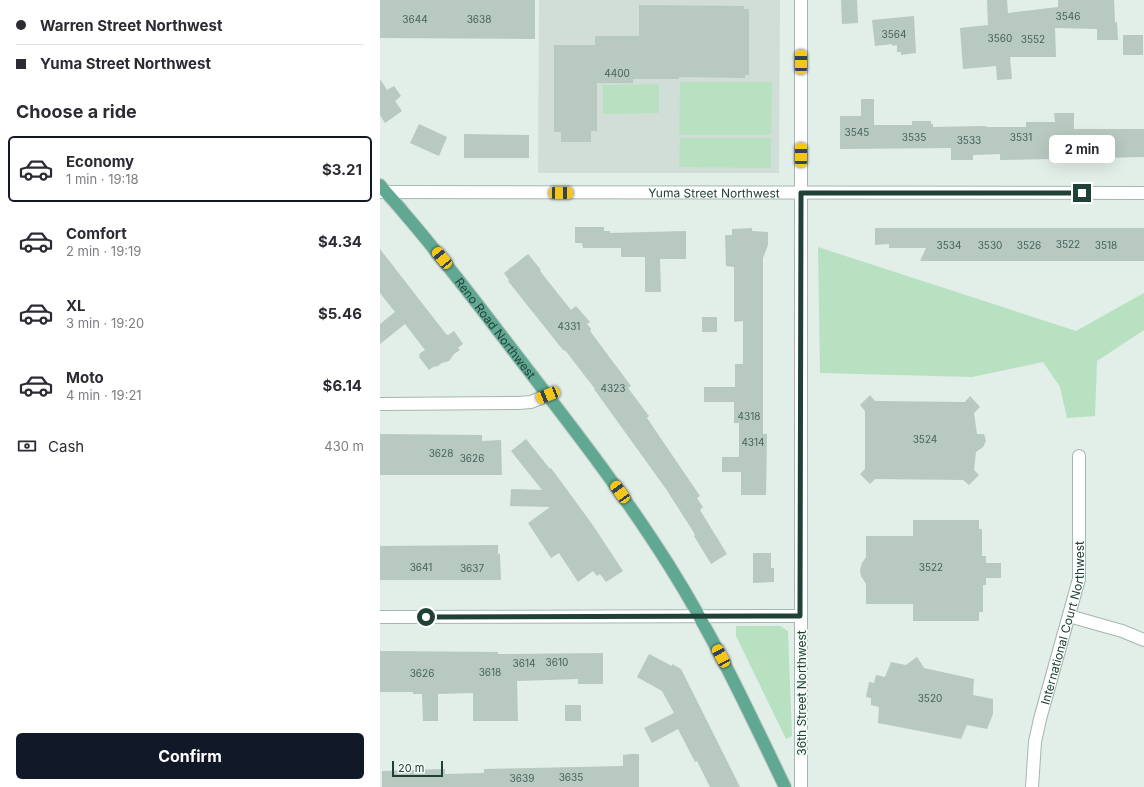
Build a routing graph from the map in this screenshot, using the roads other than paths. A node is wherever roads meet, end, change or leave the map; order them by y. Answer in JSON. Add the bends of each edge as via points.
{"nodes":[{"id":1,"x":801,"y":0,"type":"edge"},
{"id":2,"x":382,"y":190,"type":"edge"},
{"id":3,"x":801,"y":193,"type":"junction"},
{"id":4,"x":1144,"y":193,"type":"edge"},
{"id":5,"x":548,"y":395,"type":"junction"},
{"id":6,"x":380,"y":404,"type":"edge"},
{"id":7,"x":1079,"y":456,"type":"dead end"},
{"id":8,"x":800,"y":616,"type":"junction"},
{"id":9,"x":1069,"y":616,"type":"junction"},
{"id":10,"x":380,"y":617,"type":"edge"},
{"id":11,"x":700,"y":617,"type":"junction"},
{"id":12,"x":1144,"y":640,"type":"edge"},
{"id":13,"x":785,"y":787,"type":"edge"},
{"id":14,"x":801,"y":787,"type":"edge"},
{"id":15,"x":1032,"y":787,"type":"edge"}],
"edges":[{"from":1,"to":3,"type":"street","name":"36th Street Northwest"},
{"from":2,"to":3,"type":"street","name":"Yuma Street Northwest"},
{"from":2,"to":5,"type":"main road","name":"Reno Road Northwest","via":[[442,258]]},
{"from":3,"to":4,"type":"street","name":"Yuma Street Northwest"},
{"from":3,"to":8,"type":"street","name":"36th Street Northwest"},
{"from":5,"to":6,"type":"street","via":[[531,402],[518,403]]},
{"from":5,"to":11,"type":"main road","name":"Reno Road Northwest","via":[[645,528]]},
{"from":7,"to":9,"type":"street","name":"International Court Northwest","via":[[1079,579]]},
{"from":8,"to":11,"type":"street"},
{"from":8,"to":14,"type":"street","name":"36th Street Northwest"},
{"from":9,"to":12,"type":"street","via":[[1122,630]]},
{"from":9,"to":15,"type":"street","name":"International Court Northwest","via":[[1035,742]]},
{"from":10,"to":11,"type":"street"},
{"from":11,"to":13,"type":"main road","name":"Reno Road Northwest"}]}
